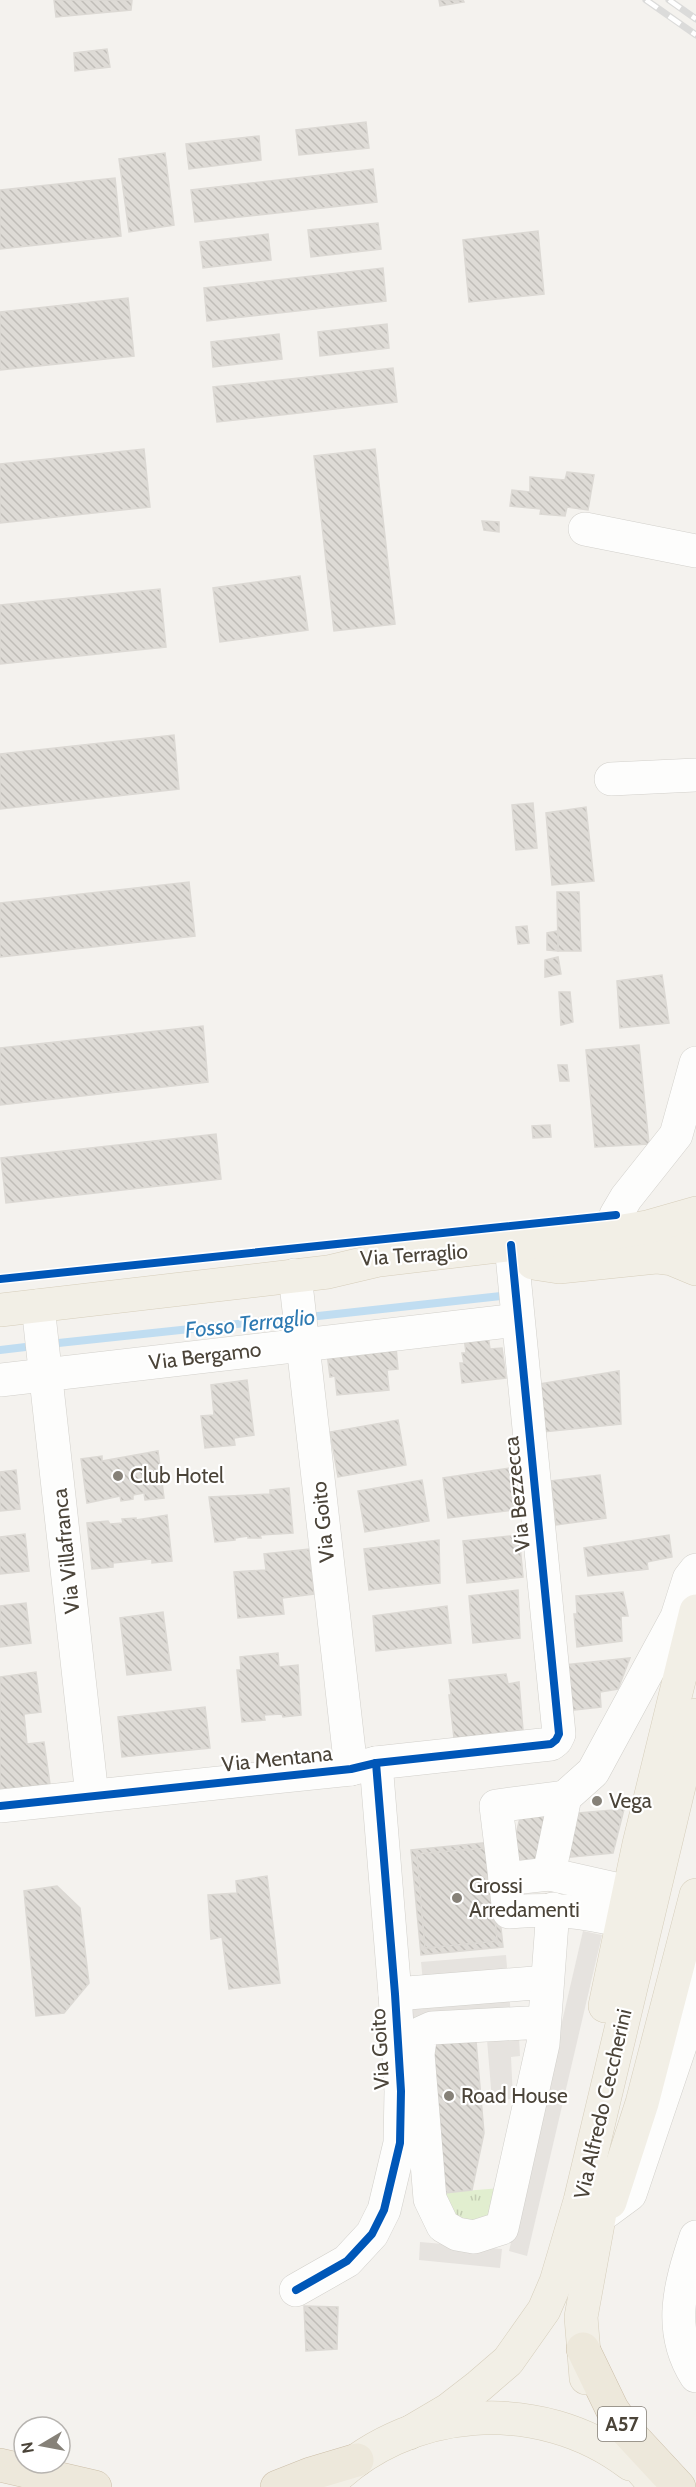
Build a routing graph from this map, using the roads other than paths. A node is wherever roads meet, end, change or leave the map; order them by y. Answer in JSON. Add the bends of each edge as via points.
{"nodes":[{"id":1,"x":585,"y":529,"type":"dead end"},
{"id":2,"x":696,"y":551,"type":"edge"},
{"id":3,"x":695,"y":765,"type":"edge"},
{"id":4,"x":611,"y":779,"type":"dead end"},
{"id":5,"x":696,"y":1063,"type":"edge"},
{"id":6,"x":696,"y":1193,"type":"edge"},
{"id":7,"x":682,"y":1218,"type":"edge"},
{"id":8,"x":611,"y":1233,"type":"junction"},
{"id":9,"x":696,"y":1244,"type":"edge"},
{"id":10,"x":519,"y":1258,"type":"junction"},
{"id":11,"x":696,"y":1269,"type":"edge"},
{"id":12,"x":297,"y":1288,"type":"junction"},
{"id":13,"x":0,"y":1310,"type":"edge"},
{"id":14,"x":518,"y":1320,"type":"junction"},
{"id":15,"x":303,"y":1338,"type":"junction"},
{"id":16,"x":43,"y":1342,"type":"junction"},
{"id":17,"x":0,"y":1380,"type":"edge"},
{"id":18,"x":696,"y":1570,"type":"edge"},
{"id":19,"x":696,"y":1611,"type":"edge"},
{"id":20,"x":696,"y":1715,"type":"edge"},
{"id":21,"x":556,"y":1740,"type":"joint"},
{"id":22,"x":363,"y":1766,"type":"junction"},
{"id":23,"x":92,"y":1796,"type":"junction"},
{"id":24,"x":696,"y":1796,"type":"edge"},
{"id":25,"x":565,"y":1797,"type":"junction"},
{"id":26,"x":0,"y":1806,"type":"edge"},
{"id":27,"x":549,"y":1874,"type":"junction"},
{"id":28,"x":506,"y":1879,"type":"junction"},
{"id":29,"x":696,"y":1895,"type":"edge"},
{"id":30,"x":625,"y":1906,"type":"junction"},
{"id":31,"x":553,"y":1909,"type":"junction"},
{"id":32,"x":547,"y":1982,"type":"junction"},
{"id":33,"x":395,"y":1994,"type":"junction"},
{"id":34,"x":544,"y":2022,"type":"junction"},
{"id":35,"x":678,"y":2045,"type":"edge"},
{"id":36,"x":411,"y":2090,"type":"junction"},
{"id":37,"x":696,"y":2237,"type":"edge"},
{"id":38,"x":576,"y":2263,"type":"junction"},
{"id":39,"x":296,"y":2290,"type":"dead end"},
{"id":40,"x":583,"y":2349,"type":"joint"},
{"id":41,"x":696,"y":2376,"type":"edge"},
{"id":42,"x":409,"y":2433,"type":"junction"},
{"id":43,"x":357,"y":2460,"type":"junction"},
{"id":44,"x":0,"y":2465,"type":"edge"},
{"id":45,"x":662,"y":2485,"type":"edge"},
{"id":46,"x":94,"y":2487,"type":"edge"},
{"id":47,"x":277,"y":2487,"type":"edge"},
{"id":48,"x":326,"y":2487,"type":"edge"}],
"edges":[{"from":1,"to":2,"type":"street"},
{"from":3,"to":4,"type":"street"},
{"from":5,"to":8,"type":"street","via":[[676,1135],[626,1198]]},
{"from":6,"to":7,"type":"main road"},
{"from":7,"to":8,"type":"main road","name":"Via Terraglio"},
{"from":8,"to":10,"type":"main road","name":"Via Terraglio"},
{"from":9,"to":10,"type":"main road","name":"Via Terraglio"},
{"from":10,"to":11,"type":"main road","via":[[559,1266],[656,1257]]},
{"from":10,"to":12,"type":"main road","name":"Via Terraglio","via":[[376,1279],[328,1272]]},
{"from":10,"to":14,"type":"street","name":"Via Bezzecca"},
{"from":12,"to":15,"type":"street","name":"Via Goito"},
{"from":12,"to":16,"type":"main road","name":"Via Terraglio"},
{"from":13,"to":16,"type":"main road","name":"Via Terraglio"},
{"from":14,"to":15,"type":"street","name":"Via Bergamo"},
{"from":14,"to":21,"type":"street","name":"Via Bezzecca","via":[[559,1734]]},
{"from":15,"to":16,"type":"street","name":"Via Bergamo"},
{"from":15,"to":22,"type":"street","name":"Via Goito"},
{"from":16,"to":17,"type":"street","name":"Via Bergamo"},
{"from":16,"to":23,"type":"street","name":"Via Villafranca"},
{"from":18,"to":25,"type":"street","via":[[689,1579],[677,1617],[593,1772]]},
{"from":19,"to":30,"type":"main road"},
{"from":20,"to":38,"type":"main road","name":"Via Alfredo Ceccherini","via":[[580,2201]]},
{"from":21,"to":22,"type":"street","name":"Via Mentana","via":[[551,1744]]},
{"from":22,"to":23,"type":"street","name":"Via Mentana"},
{"from":22,"to":33,"type":"street","name":"Via Goito"},
{"from":23,"to":26,"type":"street","name":"Via Mentana"},
{"from":24,"to":38,"type":"main road","name":"Via Alfredo Ceccherini","via":[[608,2170]]},
{"from":25,"to":27,"type":"street"},
{"from":25,"to":28,"type":"street","via":[[496,1806]]},
{"from":27,"to":28,"type":"street"},
{"from":27,"to":30,"type":"street"},
{"from":28,"to":31,"type":"street","via":[[509,1912]]},
{"from":29,"to":35,"type":"main road","via":[[686,1936]]},
{"from":30,"to":31,"type":"street","via":[[583,1911]]},
{"from":30,"to":38,"type":"main road","via":[[569,2199]]},
{"from":31,"to":32,"type":"street"},
{"from":32,"to":33,"type":"street"},
{"from":32,"to":34,"type":"street"},
{"from":33,"to":36,"type":"street","name":"Via Goito"},
{"from":34,"to":36,"type":"street","via":[[432,2028],[421,2033]]},
{"from":34,"to":36,"type":"street","via":[[541,2056],[502,2228],[474,2237],[457,2234],[444,2226],[430,2199]]},
{"from":35,"to":38,"type":"main road","via":[[608,2211]]},
{"from":36,"to":39,"type":"street","name":"Via Goito","via":[[384,2210],[372,2234],[347,2261]]},
{"from":37,"to":41,"type":"street","via":[[677,2307],[680,2337]]},
{"from":38,"to":40,"type":"main road","name":"Via Alfredo Ceccherini"},
{"from":38,"to":42,"type":"main road","name":"Via Alfredo Ceccherini","via":[[508,2361],[448,2410]]},
{"from":40,"to":45,"type":"highway","number":"A57","via":[[612,2409]]},
{"from":42,"to":43,"type":"main road"},
{"from":42,"to":45,"type":"main road","via":[[477,2418],[546,2424],[610,2451]]},
{"from":43,"to":47,"type":"highway"},
{"from":43,"to":48,"type":"main road"},
{"from":44,"to":46,"type":"highway"}]}
